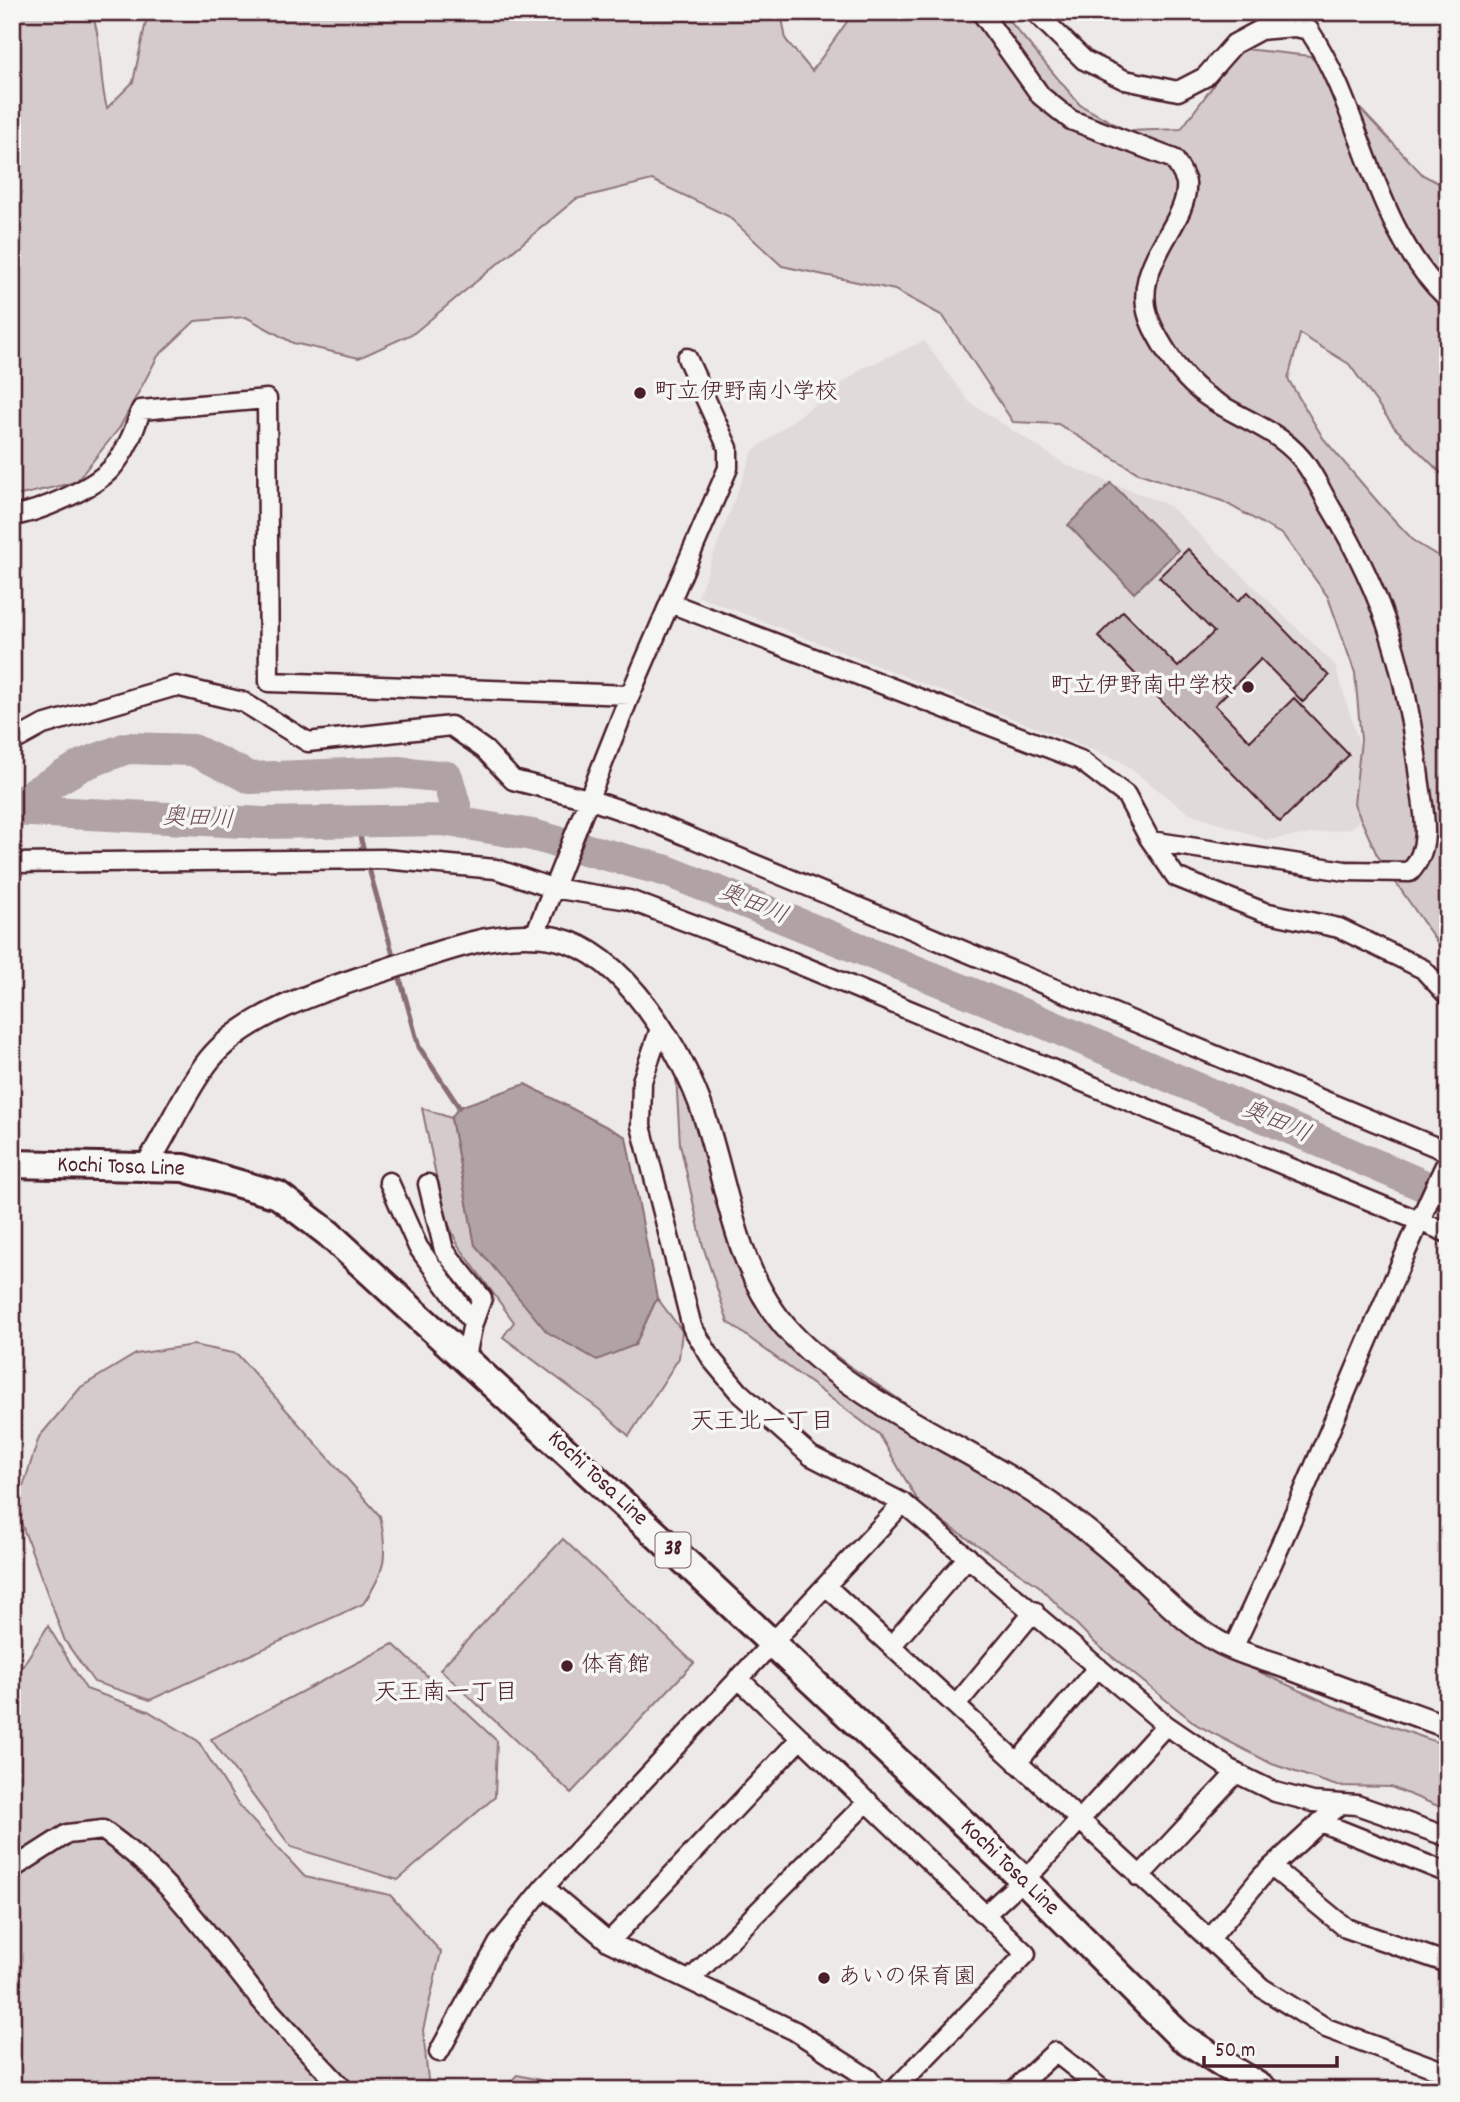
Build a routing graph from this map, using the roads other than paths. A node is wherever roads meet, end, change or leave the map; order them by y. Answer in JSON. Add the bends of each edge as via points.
{"nodes":[{"id":1,"x":981,"y":12,"type":"edge"},
{"id":2,"x":1035,"y":12,"type":"edge"},
{"id":3,"x":1448,"y":299,"type":"edge"},
{"id":4,"x":687,"y":358,"type":"dead end"},
{"id":5,"x":12,"y":516,"type":"edge"},
{"id":6,"x":670,"y":603,"type":"junction"},
{"id":7,"x":630,"y":695,"type":"junction"},
{"id":8,"x":12,"y":742,"type":"edge"},
{"id":9,"x":588,"y":799,"type":"junction"},
{"id":10,"x":1151,"y":841,"type":"junction"},
{"id":11,"x":12,"y":863,"type":"edge"},
{"id":12,"x":552,"y":888,"type":"junction"},
{"id":13,"x":534,"y":937,"type":"junction"},
{"id":14,"x":1448,"y":996,"type":"edge"},
{"id":15,"x":661,"y":1027,"type":"junction"},
{"id":16,"x":1448,"y":1152,"type":"edge"},
{"id":17,"x":1448,"y":1159,"type":"edge"},
{"id":18,"x":12,"y":1164,"type":"edge"},
{"id":19,"x":146,"y":1166,"type":"junction"},
{"id":20,"x":389,"y":1182,"type":"dead end"},
{"id":21,"x":428,"y":1184,"type":"dead end"},
{"id":22,"x":1419,"y":1221,"type":"junction"},
{"id":23,"x":1448,"y":1233,"type":"edge"},
{"id":24,"x":473,"y":1323,"type":"junction"},
{"id":25,"x":466,"y":1357,"type":"junction"},
{"id":26,"x":903,"y":1503,"type":"junction"},
{"id":27,"x":968,"y":1558,"type":"junction"},
{"id":28,"x":826,"y":1586,"type":"junction"},
{"id":29,"x":1034,"y":1611,"type":"junction"},
{"id":30,"x":770,"y":1643,"type":"junction"},
{"id":31,"x":892,"y":1645,"type":"junction"},
{"id":32,"x":1233,"y":1648,"type":"junction"},
{"id":33,"x":1098,"y":1667,"type":"junction"},
{"id":34,"x":738,"y":1678,"type":"junction"},
{"id":35,"x":957,"y":1704,"type":"junction"},
{"id":36,"x":1166,"y":1725,"type":"junction"},
{"id":37,"x":1448,"y":1727,"type":"edge"},
{"id":38,"x":801,"y":1738,"type":"junction"},
{"id":39,"x":1017,"y":1763,"type":"junction"},
{"id":40,"x":1236,"y":1773,"type":"junction"},
{"id":41,"x":868,"y":1801,"type":"junction"},
{"id":42,"x":1340,"y":1804,"type":"junction"},
{"id":43,"x":1320,"y":1822,"type":"junction"},
{"id":44,"x":1079,"y":1823,"type":"junction"},
{"id":45,"x":1448,"y":1837,"type":"edge"},
{"id":46,"x":1272,"y":1867,"type":"junction"},
{"id":47,"x":12,"y":1869,"type":"edge"},
{"id":48,"x":1448,"y":1873,"type":"edge"},
{"id":49,"x":1139,"y":1877,"type":"junction"},
{"id":50,"x":1024,"y":1881,"type":"junction"},
{"id":51,"x":544,"y":1886,"type":"junction"},
{"id":52,"x":987,"y":1913,"type":"junction"},
{"id":53,"x":1209,"y":1940,"type":"junction"},
{"id":54,"x":609,"y":1942,"type":"junction"},
{"id":55,"x":1448,"y":1963,"type":"edge"},
{"id":56,"x":690,"y":1980,"type":"junction"},
{"id":57,"x":439,"y":2052,"type":"dead end"},
{"id":58,"x":1448,"y":2073,"type":"edge"},
{"id":59,"x":345,"y":2090,"type":"edge"},
{"id":60,"x":878,"y":2090,"type":"edge"},
{"id":61,"x":894,"y":2090,"type":"edge"},
{"id":62,"x":1014,"y":2090,"type":"edge"},
{"id":63,"x":1103,"y":2090,"type":"edge"},
{"id":64,"x":1264,"y":2090,"type":"edge"}],
"edges":[{"from":1,"to":10,"type":"street","via":[[1041,96],[1071,120],[1174,159],[1186,182],[1184,201],[1149,272],[1146,303],[1151,325],[1179,371],[1201,392],[1273,431],[1302,459],[1377,594],[1395,644],[1411,716],[1426,834],[1422,860],[1410,872],[1345,871]]},
{"from":2,"to":3,"type":"street","via":[[1084,60],[1125,80],[1178,91],[1205,77],[1234,44],[1260,30],[1309,30],[1329,61],[1375,183],[1415,259]]},
{"from":4,"to":6,"type":"street","via":[[728,448],[728,468]]},
{"from":5,"to":7,"type":"street","via":[[49,507],[109,471],[130,443],[141,411],[267,399],[269,682]]},
{"from":6,"to":7,"type":"street"},
{"from":6,"to":10,"type":"street","via":[[1080,760],[1126,796]]},
{"from":7,"to":9,"type":"street"},
{"from":8,"to":9,"type":"street","via":[[43,725],[176,686],[243,702],[309,742],[451,726],[485,750],[513,780]]},
{"from":9,"to":12,"type":"street"},
{"from":9,"to":16,"type":"street"},
{"from":10,"to":14,"type":"street","via":[[1176,877],[1264,912],[1339,928],[1423,969]]},
{"from":11,"to":12,"type":"street","via":[[383,859],[496,869]]},
{"from":12,"to":13,"type":"street"},
{"from":12,"to":22,"type":"street","via":[[629,900],[793,962]]},
{"from":13,"to":15,"type":"street","via":[[575,944],[602,963],[643,999]]},
{"from":13,"to":19,"type":"street","via":[[512,935],[463,944],[310,997],[246,1028],[209,1061]]},
{"from":15,"to":26,"type":"street","via":[[642,1081],[641,1126],[692,1327],[739,1392],[811,1456]]},
{"from":15,"to":32,"type":"street","via":[[704,1114],[730,1215],[749,1266],[790,1332],[879,1402],[1036,1494],[1119,1557],[1183,1616]]},
{"from":17,"to":22,"type":"street"},
{"from":18,"to":19,"type":"main road","name":"Kochi Tosa Line","number":"38"},
{"from":19,"to":25,"type":"main road","name":"Kochi Tosa Line","number":"38","via":[[184,1168],[278,1195],[328,1233]]},
{"from":20,"to":24,"type":"street","via":[[418,1247]]},
{"from":21,"to":24,"type":"street","via":[[443,1251],[482,1298]]},
{"from":22,"to":23,"type":"street"},
{"from":22,"to":32,"type":"street"},
{"from":24,"to":25,"type":"street"},
{"from":25,"to":30,"type":"main road","name":"Kochi Tosa Line","number":"38"},
{"from":26,"to":27,"type":"street"},
{"from":26,"to":28,"type":"street"},
{"from":27,"to":29,"type":"street"},
{"from":27,"to":31,"type":"street"},
{"from":28,"to":30,"type":"street"},
{"from":28,"to":31,"type":"street"},
{"from":29,"to":33,"type":"street"},
{"from":29,"to":35,"type":"street"},
{"from":30,"to":34,"type":"street"},
{"from":30,"to":50,"type":"main road","name":"Kochi Tosa Line","number":"38"},
{"from":31,"to":35,"type":"street"},
{"from":32,"to":37,"type":"street"},
{"from":33,"to":36,"type":"street"},
{"from":33,"to":39,"type":"street"},
{"from":34,"to":38,"type":"street"},
{"from":34,"to":51,"type":"street"},
{"from":35,"to":39,"type":"street"},
{"from":36,"to":40,"type":"street"},
{"from":36,"to":44,"type":"street"},
{"from":38,"to":41,"type":"street"},
{"from":38,"to":54,"type":"street"},
{"from":39,"to":44,"type":"street"},
{"from":40,"to":42,"type":"street","via":[[1275,1792]]},
{"from":40,"to":49,"type":"street"},
{"from":41,"to":52,"type":"street"},
{"from":41,"to":56,"type":"street"},
{"from":42,"to":43,"type":"street"},
{"from":42,"to":45,"type":"street","via":[[1357,1805]]},
{"from":43,"to":46,"type":"street"},
{"from":43,"to":48,"type":"street"},
{"from":44,"to":49,"type":"street"},
{"from":44,"to":50,"type":"street"},
{"from":46,"to":53,"type":"street"},
{"from":46,"to":55,"type":"street","via":[[1346,1928]]},
{"from":47,"to":59,"type":"street","via":[[67,1834],[103,1830],[183,1900],[255,1993]]},
{"from":49,"to":53,"type":"street"},
{"from":50,"to":52,"type":"street"},
{"from":50,"to":64,"type":"main road","name":"Kochi Tosa Line","number":"38","via":[[1180,2036]]},
{"from":51,"to":54,"type":"street"},
{"from":51,"to":57,"type":"street","via":[[498,1944]]},
{"from":52,"to":61,"type":"street","via":[[1027,1954]]},
{"from":53,"to":58,"type":"street","via":[[1262,1988],[1326,2028]]},
{"from":54,"to":56,"type":"street"},
{"from":56,"to":60,"type":"street","via":[[795,2031],[868,2078]]},
{"from":62,"to":63,"type":"street","via":[[1055,2052]]}]}
